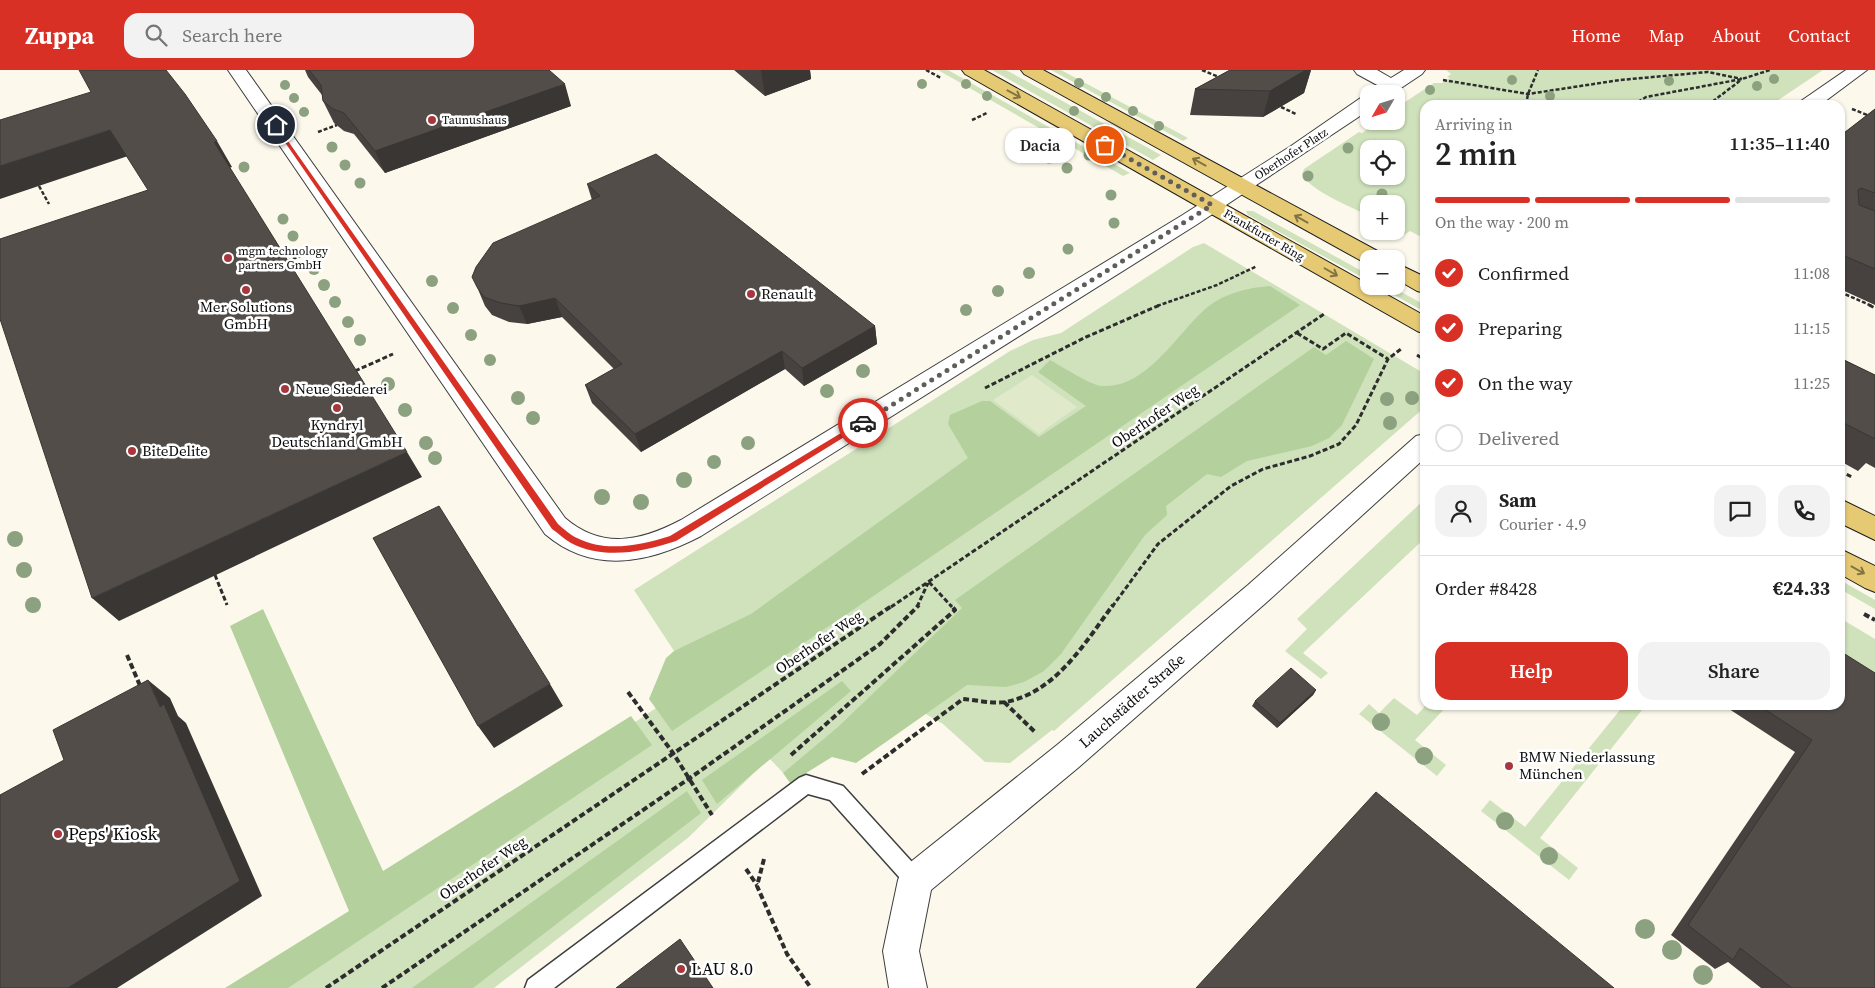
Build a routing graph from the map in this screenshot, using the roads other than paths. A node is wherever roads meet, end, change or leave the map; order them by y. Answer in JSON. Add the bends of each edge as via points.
{"nodes":[{"id":1,"x":237,"y":70,"type":"edge"},
{"id":2,"x":971,"y":70,"type":"edge"},
{"id":3,"x":1030,"y":70,"type":"edge"},
{"id":4,"x":1363,"y":70,"type":"edge"},
{"id":5,"x":1416,"y":70,"type":"edge"},
{"id":6,"x":1858,"y":70,"type":"edge"},
{"id":7,"x":1380,"y":85,"type":"edge"},
{"id":8,"x":1392,"y":85,"type":"edge"},
{"id":9,"x":1815,"y":100,"type":"edge"},
{"id":10,"x":1360,"y":107,"type":"edge"},
{"id":11,"x":1242,"y":186,"type":"junction"},
{"id":12,"x":1212,"y":205,"type":"junction"},
{"id":13,"x":1360,"y":251,"type":"edge"},
{"id":14,"x":1405,"y":275,"type":"edge"},
{"id":15,"x":1420,"y":283,"type":"edge"},
{"id":16,"x":1420,"y":323,"type":"edge"},
{"id":17,"x":1420,"y":447,"type":"edge"},
{"id":18,"x":1845,"y":513,"type":"edge"},
{"id":19,"x":1875,"y":529,"type":"edge"},
{"id":20,"x":1845,"y":563,"type":"edge"},
{"id":21,"x":1875,"y":580,"type":"edge"},
{"id":22,"x":915,"y":880,"type":"junction"},
{"id":23,"x":536,"y":988,"type":"edge"},
{"id":24,"x":908,"y":988,"type":"edge"}],
"edges":[{"from":1,"to":12,"type":"street","name":"Oberhofer Platz","via":[[555,526],[574,540],[612,550],[644,547],[673,539]]},
{"from":2,"to":12,"type":"main road","name":"Frankfurter Ring","one_way":true},
{"from":11,"to":3,"type":"main road","one_way":true},
{"from":4,"to":7,"type":"street"},
{"from":5,"to":8,"type":"street"},
{"from":6,"to":9,"type":"street"},
{"from":10,"to":11,"type":"street","name":"Oberhofer Platz"},
{"from":11,"to":12,"type":"street","name":"Oberhofer Platz"},
{"from":13,"to":11,"type":"main road","one_way":true},
{"from":12,"to":16,"type":"main road","name":"Frankfurter Ring","one_way":true},
{"from":14,"to":15,"type":"main road"},
{"from":17,"to":22,"type":"street","name":"Lauchstädter Straße","via":[[1076,750]]},
{"from":18,"to":19,"type":"main road"},
{"from":20,"to":21,"type":"main road","one_way":true},
{"from":22,"to":23,"type":"lane","via":[[836,794],[806,784]]},
{"from":22,"to":24,"type":"street","via":[[901,951]]}]}
